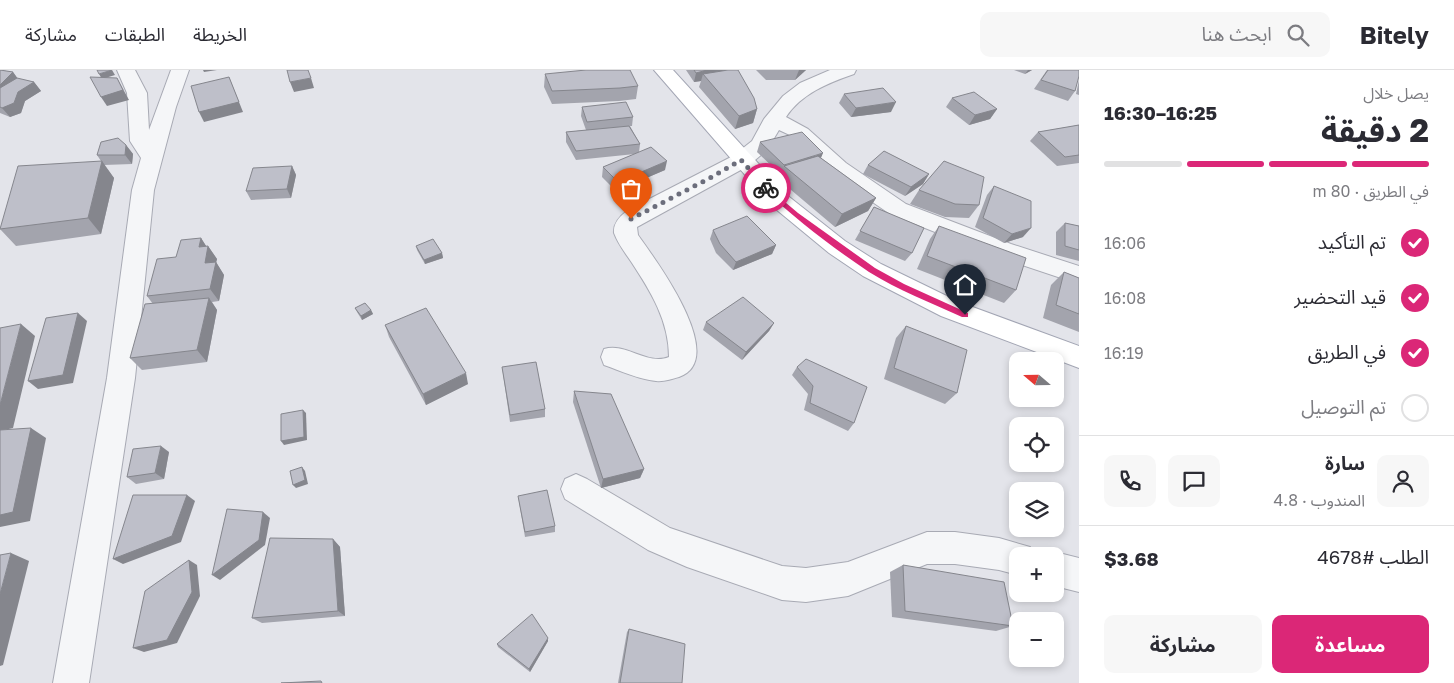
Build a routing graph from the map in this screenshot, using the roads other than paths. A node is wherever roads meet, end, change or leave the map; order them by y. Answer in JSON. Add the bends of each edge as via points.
{"nodes":[{"id":1,"x":126,"y":70,"type":"edge"},
{"id":2,"x":180,"y":70,"type":"edge"},
{"id":3,"x":663,"y":70,"type":"edge"},
{"id":4,"x":847,"y":70,"type":"edge"},
{"id":5,"x":774,"y":119,"type":"junction"},
{"id":6,"x":152,"y":157,"type":"junction"},
{"id":7,"x":741,"y":160,"type":"junction"},
{"id":8,"x":1079,"y":275,"type":"edge"},
{"id":9,"x":614,"y":356,"type":"dead end"},
{"id":10,"x":1079,"y":357,"type":"edge"},
{"id":11,"x":576,"y":489,"type":"dead end"},
{"id":12,"x":1009,"y":557,"type":"edge"},
{"id":13,"x":1064,"y":571,"type":"edge"},
{"id":14,"x":1079,"y":575,"type":"edge"},
{"id":15,"x":71,"y":683,"type":"edge"}],
"edges":[{"from":1,"to":6,"type":"street","via":[[137,93],[140,141]]},
{"from":2,"to":6,"type":"street"},
{"from":3,"to":7,"type":"main road"},
{"from":4,"to":5,"type":"street","via":[[812,85],[782,108]]},
{"from":5,"to":7,"type":"street","via":[[768,136]]},
{"from":5,"to":8,"type":"street","via":[[801,133],[838,168],[898,209],[1003,250]]},
{"from":6,"to":15,"type":"street","via":[[142,204],[121,378]]},
{"from":7,"to":9,"type":"street","via":[[626,224],[627,237],[669,304],[683,350],[682,362],[670,370],[660,371]]},
{"from":7,"to":10,"type":"main road","via":[[795,215],[872,270],[950,309]]},
{"from":11,"to":12,"type":"street","via":[[659,539],[782,583],[806,585],[848,579],[927,548],[955,548]]},
{"from":13,"to":14,"type":"street"}]}
